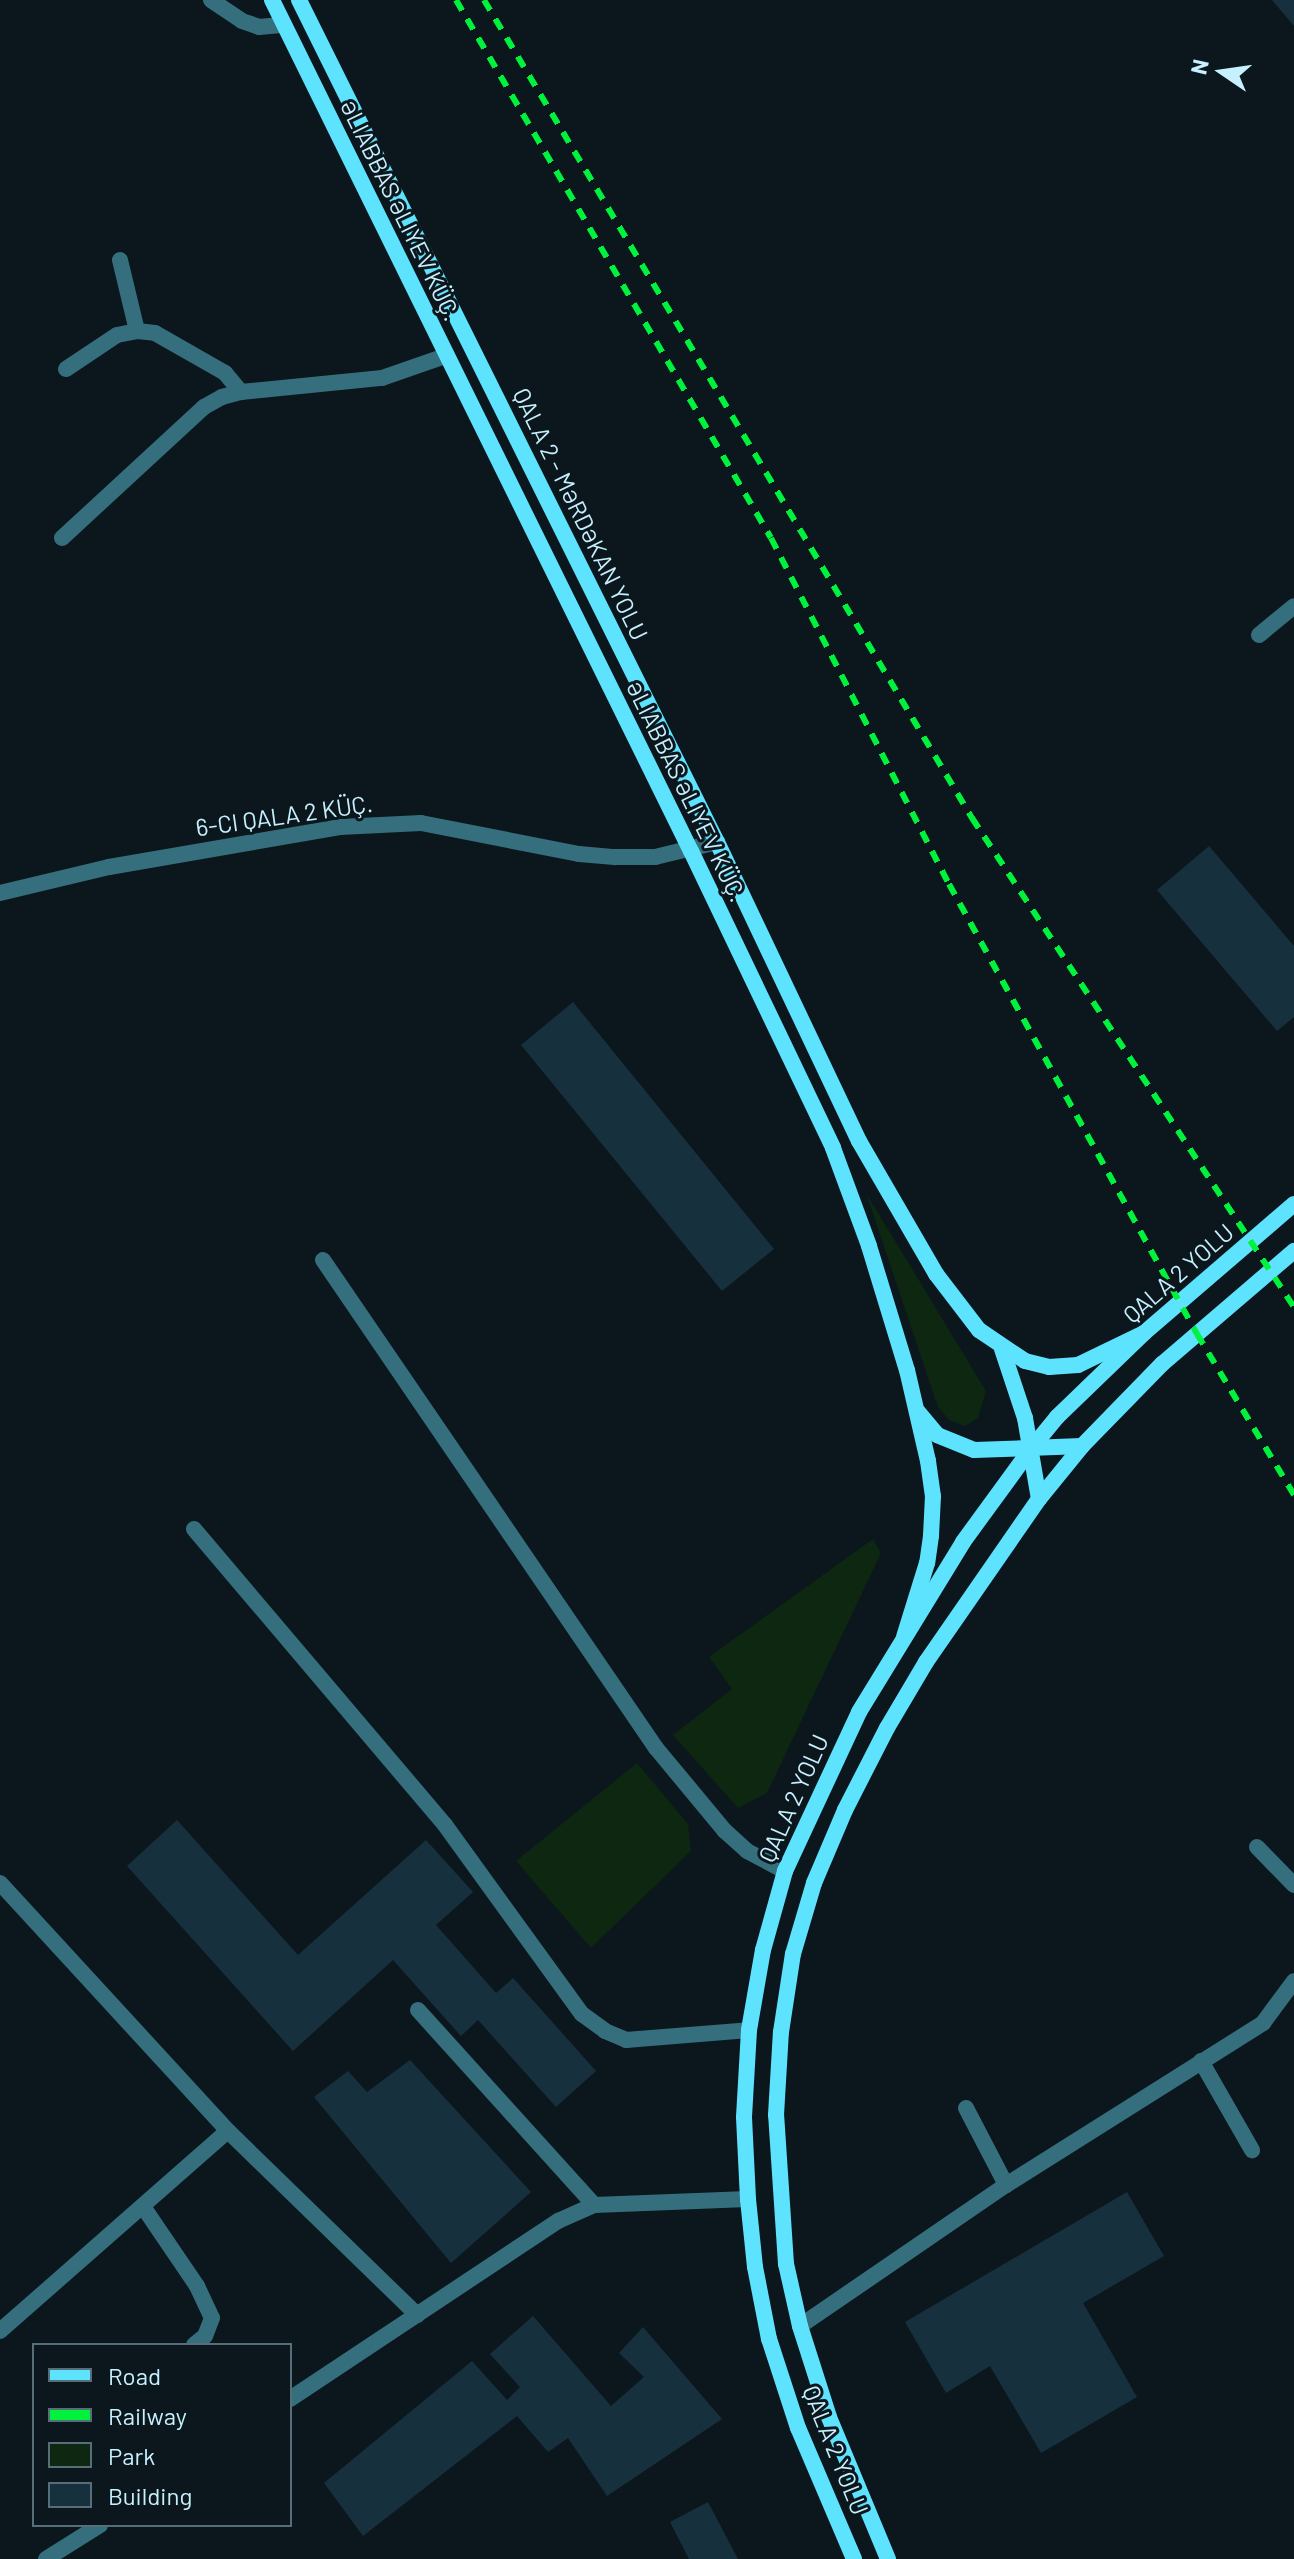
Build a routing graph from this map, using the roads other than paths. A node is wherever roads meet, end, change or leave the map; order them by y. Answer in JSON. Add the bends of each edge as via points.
{"nodes":[{"id":1,"x":211,"y":0,"type":"edge"},
{"id":2,"x":272,"y":0,"type":"edge"},
{"id":3,"x":299,"y":0,"type":"edge"},
{"id":4,"x":284,"y":25,"type":"junction"},
{"id":5,"x":120,"y":260,"type":"dead end"},
{"id":6,"x":137,"y":331,"type":"junction"},
{"id":7,"x":445,"y":356,"type":"junction"},
{"id":8,"x":66,"y":369,"type":"dead end"},
{"id":9,"x":241,"y":392,"type":"junction"},
{"id":10,"x":62,"y":538,"type":"dead end"},
{"id":11,"x":1294,"y":606,"type":"edge"},
{"id":12,"x":1259,"y":635,"type":"dead end"},
{"id":13,"x":717,"y":842,"type":"junction"},
{"id":14,"x":691,"y":851,"type":"junction"},
{"id":15,"x":0,"y":893,"type":"edge"},
{"id":16,"x":1294,"y":1204,"type":"edge"},
{"id":17,"x":1294,"y":1251,"type":"edge"},
{"id":18,"x":323,"y":1260,"type":"dead end"},
{"id":19,"x":1144,"y":1333,"type":"junction"},
{"id":20,"x":1002,"y":1349,"type":"junction"},
{"id":21,"x":917,"y":1410,"type":"junction"},
{"id":22,"x":1082,"y":1446,"type":"junction"},
{"id":23,"x":1030,"y":1450,"type":"junction"},
{"id":24,"x":1039,"y":1499,"type":"junction"},
{"id":25,"x":194,"y":1529,"type":"dead end"},
{"id":26,"x":904,"y":1637,"type":"junction"},
{"id":27,"x":1257,"y":1847,"type":"dead end"},
{"id":28,"x":785,"y":1871,"type":"junction"},
{"id":29,"x":0,"y":1883,"type":"edge"},
{"id":30,"x":1294,"y":1885,"type":"edge"},
{"id":31,"x":1294,"y":1981,"type":"edge"},
{"id":32,"x":418,"y":2010,"type":"dead end"},
{"id":33,"x":749,"y":2030,"type":"junction"},
{"id":34,"x":1201,"y":2061,"type":"junction"},
{"id":35,"x":966,"y":2108,"type":"dead end"},
{"id":36,"x":228,"y":2131,"type":"junction"},
{"id":37,"x":1252,"y":2150,"type":"dead end"},
{"id":38,"x":1006,"y":2185,"type":"junction"},
{"id":39,"x":748,"y":2199,"type":"junction"},
{"id":40,"x":594,"y":2205,"type":"junction"},
{"id":41,"x":144,"y":2208,"type":"junction"},
{"id":42,"x":417,"y":2315,"type":"junction"},
{"id":43,"x":800,"y":2326,"type":"junction"},
{"id":44,"x":0,"y":2331,"type":"edge"},
{"id":45,"x":196,"y":2343,"type":"edge"},
{"id":46,"x":292,"y":2398,"type":"edge"},
{"id":47,"x":97,"y":2527,"type":"edge"},
{"id":48,"x":46,"y":2559,"type":"edge"},
{"id":49,"x":854,"y":2559,"type":"edge"},
{"id":50,"x":888,"y":2559,"type":"edge"}],
"edges":[{"from":1,"to":4,"type":"street","via":[[251,24]]},
{"from":2,"to":4,"type":"main road","name":"ƏLIABBAS ƏLIYEV KÜÇ."},
{"from":3,"to":13,"type":"main road","name":"QALA 2 - MƏRDƏKAN YOLU"},
{"from":4,"to":7,"type":"main road","name":"ƏLIABBAS ƏLIYEV KÜÇ."},
{"from":5,"to":6,"type":"street"},
{"from":6,"to":8,"type":"street","via":[[117,335]]},
{"from":6,"to":9,"type":"street","via":[[155,333],[225,373]]},
{"from":7,"to":9,"type":"street","via":[[382,378]]},
{"from":7,"to":14,"type":"main road","name":"ƏLIABBAS ƏLIYEV KÜÇ."},
{"from":9,"to":10,"type":"street","via":[[204,407]]},
{"from":11,"to":12,"type":"street"},
{"from":13,"to":14,"type":"street"},
{"from":13,"to":20,"type":"main road","name":"QALA 2 - MƏRDƏKAN YOLU","via":[[859,1141],[936,1274],[979,1330]]},
{"from":14,"to":15,"type":"street","via":[[655,857],[579,854],[448,826],[383,824],[109,867]]},
{"from":14,"to":21,"type":"main road","name":"ƏLIABBAS ƏLIYEV KÜÇ.","via":[[833,1148],[869,1246]]},
{"from":16,"to":19,"type":"main road","name":"QALA 2 YOLU"},
{"from":17,"to":22,"type":"main road","name":"QALA 2 YOLU","via":[[1162,1364]]},
{"from":18,"to":28,"type":"street","via":[[656,1748],[725,1831],[747,1851]]},
{"from":19,"to":20,"type":"main road","via":[[1078,1365],[1049,1367]]},
{"from":19,"to":23,"type":"main road","name":"QALA 2 YOLU"},
{"from":20,"to":23,"type":"main road"},
{"from":21,"to":23,"type":"main road","via":[[937,1435],[956,1444],[974,1450]]},
{"from":21,"to":26,"type":"main road","name":"ƏLIABBAS ƏLIYEV KÜÇ.","via":[[933,1516],[927,1563]]},
{"from":22,"to":23,"type":"main road"},
{"from":22,"to":24,"type":"main road","name":"QALA 2 YOLU"},
{"from":23,"to":24,"type":"main road"},
{"from":23,"to":26,"type":"main road","name":"QALA 2 YOLU","via":[[963,1542]]},
{"from":24,"to":43,"type":"main road","name":"QALA 2 YOLU","via":[[887,1728],[814,1883],[793,1954],[776,2115],[786,2264]]},
{"from":25,"to":33,"type":"street","via":[[445,1825],[582,2014],[626,2040]]},
{"from":26,"to":28,"type":"main road","name":"QALA 2 YOLU","via":[[859,1712]]},
{"from":27,"to":30,"type":"street"},
{"from":28,"to":33,"type":"main road","name":"QALA 2 YOLU","via":[[763,1950]]},
{"from":29,"to":36,"type":"street"},
{"from":31,"to":34,"type":"street","via":[[1263,2023]]},
{"from":32,"to":40,"type":"street"},
{"from":33,"to":39,"type":"main road","name":"QALA 2 YOLU","via":[[744,2117]]},
{"from":34,"to":37,"type":"street"},
{"from":34,"to":38,"type":"street"},
{"from":35,"to":38,"type":"street"},
{"from":36,"to":41,"type":"street"},
{"from":36,"to":42,"type":"street"},
{"from":38,"to":43,"type":"street"},
{"from":39,"to":40,"type":"street"},
{"from":39,"to":49,"type":"main road","name":"QALA 2 YOLU","via":[[769,2339],[798,2428]]},
{"from":40,"to":42,"type":"street","via":[[558,2221]]},
{"from":41,"to":44,"type":"street"},
{"from":41,"to":45,"type":"street","via":[[197,2286],[212,2318]]},
{"from":42,"to":46,"type":"street"},
{"from":43,"to":50,"type":"main road","name":"QALA 2 YOLU","via":[[829,2417]]},
{"from":47,"to":48,"type":"street"}]}
